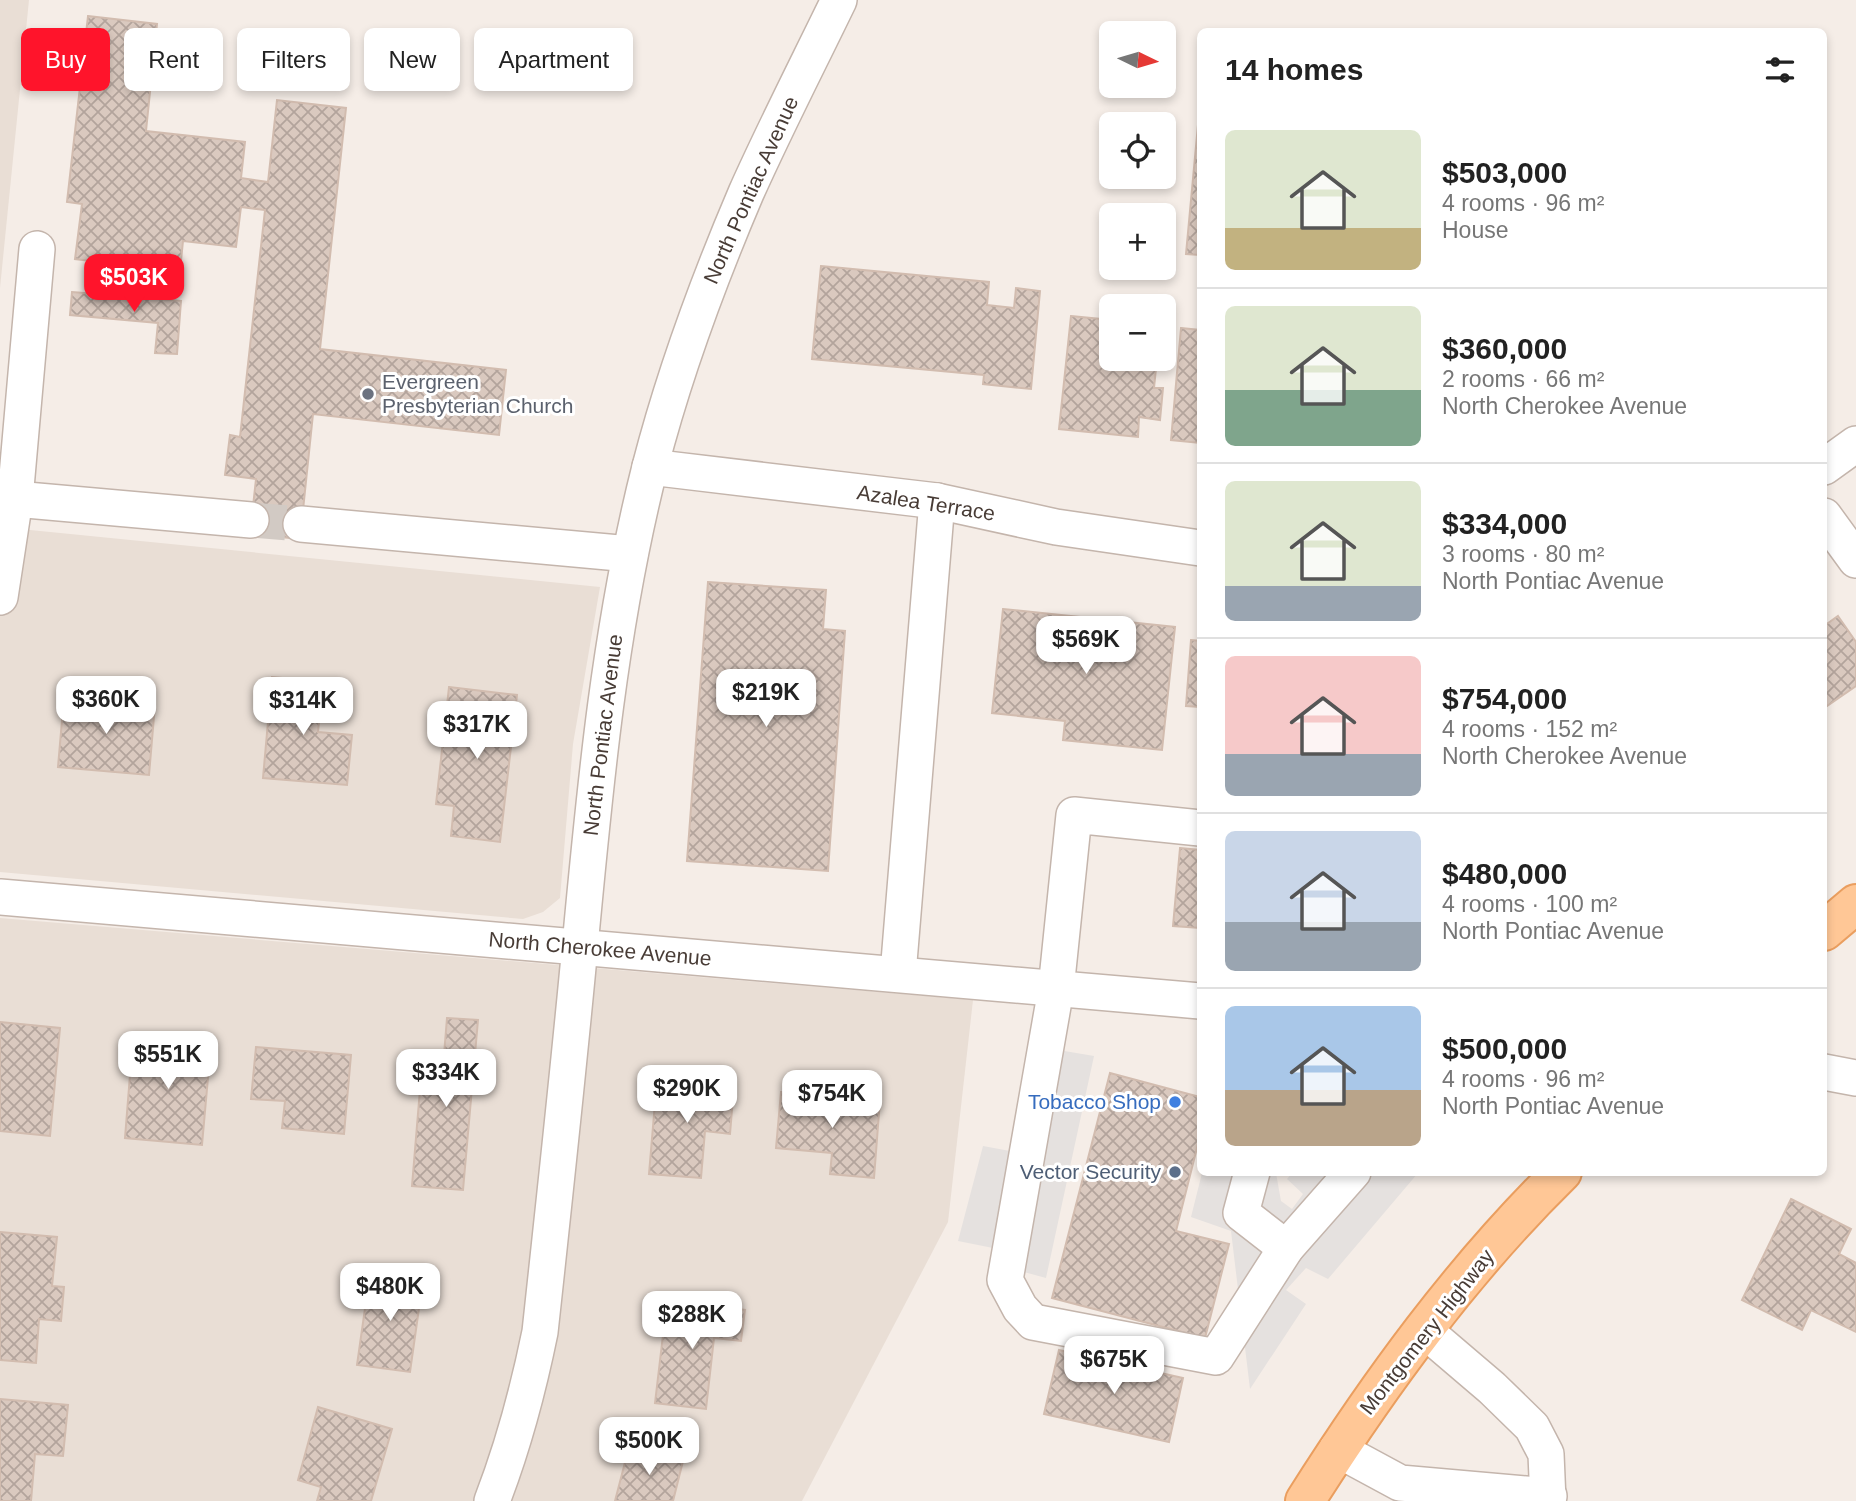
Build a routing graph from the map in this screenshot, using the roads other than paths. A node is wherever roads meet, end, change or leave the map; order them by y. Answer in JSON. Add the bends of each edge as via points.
{"nodes":[{"id":1,"x":839,"y":0,"type":"edge"},
{"id":2,"x":37,"y":248,"type":"dead end"},
{"id":3,"x":1856,"y":444,"type":"edge"},
{"id":4,"x":1827,"y":465,"type":"edge"},
{"id":5,"x":650,"y":467,"type":"junction"},
{"id":6,"x":15,"y":499,"type":"junction"},
{"id":7,"x":937,"y":501,"type":"junction"},
{"id":8,"x":251,"y":520,"type":"tunnel mouth"},
{"id":9,"x":1827,"y":520,"type":"edge"},
{"id":10,"x":301,"y":524,"type":"tunnel mouth"},
{"id":11,"x":1197,"y":548,"type":"edge"},
{"id":12,"x":630,"y":554,"type":"junction"},
{"id":13,"x":1856,"y":560,"type":"edge"},
{"id":14,"x":0,"y":597,"type":"edge"},
{"id":15,"x":1197,"y":828,"type":"edge"},
{"id":16,"x":0,"y":897,"type":"edge"},
{"id":17,"x":1856,"y":904,"type":"edge"},
{"id":18,"x":1827,"y":928,"type":"edge"},
{"id":19,"x":580,"y":948,"type":"junction"},
{"id":20,"x":898,"y":974,"type":"junction"},
{"id":21,"x":1056,"y":989,"type":"junction"},
{"id":22,"x":1197,"y":1001,"type":"edge"},
{"id":23,"x":1827,"y":1073,"type":"edge"},
{"id":24,"x":1856,"y":1078,"type":"edge"},
{"id":25,"x":1251,"y":1176,"type":"edge"},
{"id":26,"x":1349,"y":1176,"type":"edge"},
{"id":27,"x":1558,"y":1176,"type":"edge"},
{"id":28,"x":1286,"y":1248,"type":"junction"},
{"id":29,"x":1424,"y":1330,"type":"junction"},
{"id":30,"x":1338,"y":1449,"type":"junction"},
{"id":31,"x":1549,"y":1499,"type":"edge"},
{"id":32,"x":492,"y":1501,"type":"edge"},
{"id":33,"x":1305,"y":1501,"type":"edge"}],
"edges":[{"from":1,"to":5,"type":"street","name":"North Pontiac Avenue","via":[[747,192],[706,291]]},
{"from":2,"to":6,"type":"street"},
{"from":3,"to":4,"type":"street"},
{"from":5,"to":7,"type":"street","name":"Azalea Terrace"},
{"from":5,"to":12,"type":"street","name":"North Pontiac Avenue"},
{"from":6,"to":8,"type":"street"},
{"from":6,"to":14,"type":"street"},
{"from":7,"to":11,"type":"street","name":"Azalea Terrace","via":[[1056,527]]},
{"from":7,"to":20,"type":"street"},
{"from":9,"to":13,"type":"street"},
{"from":10,"to":12,"type":"street"},
{"from":12,"to":19,"type":"street","name":"North Pontiac Avenue","via":[[607,684]]},
{"from":15,"to":21,"type":"street","via":[[1074,815]]},
{"from":16,"to":19,"type":"street","name":"North Cherokee Avenue"},
{"from":17,"to":18,"type":"main road"},
{"from":19,"to":20,"type":"street","name":"North Cherokee Avenue"},
{"from":19,"to":32,"type":"street","name":"North Pontiac Avenue","via":[[540,1332],[517,1434]]},
{"from":20,"to":21,"type":"street","name":"North Cherokee Avenue"},
{"from":21,"to":22,"type":"street","name":"North Cherokee Avenue"},
{"from":21,"to":28,"type":"street","via":[[1004,1280],[1020,1308],[1033,1322],[1216,1357]]},
{"from":23,"to":24,"type":"street"},
{"from":25,"to":28,"type":"street","via":[[1241,1213]]},
{"from":26,"to":28,"type":"street"},
{"from":27,"to":29,"type":"main road","name":"Montgomery Highway","via":[[1477,1262]]},
{"from":29,"to":30,"type":"main road","name":"Montgomery Highway"},
{"from":29,"to":31,"type":"street","via":[[1532,1427],[1546,1454]]},
{"from":30,"to":31,"type":"street","via":[[1400,1483]]},
{"from":30,"to":33,"type":"main road","name":"Montgomery Highway"}]}
